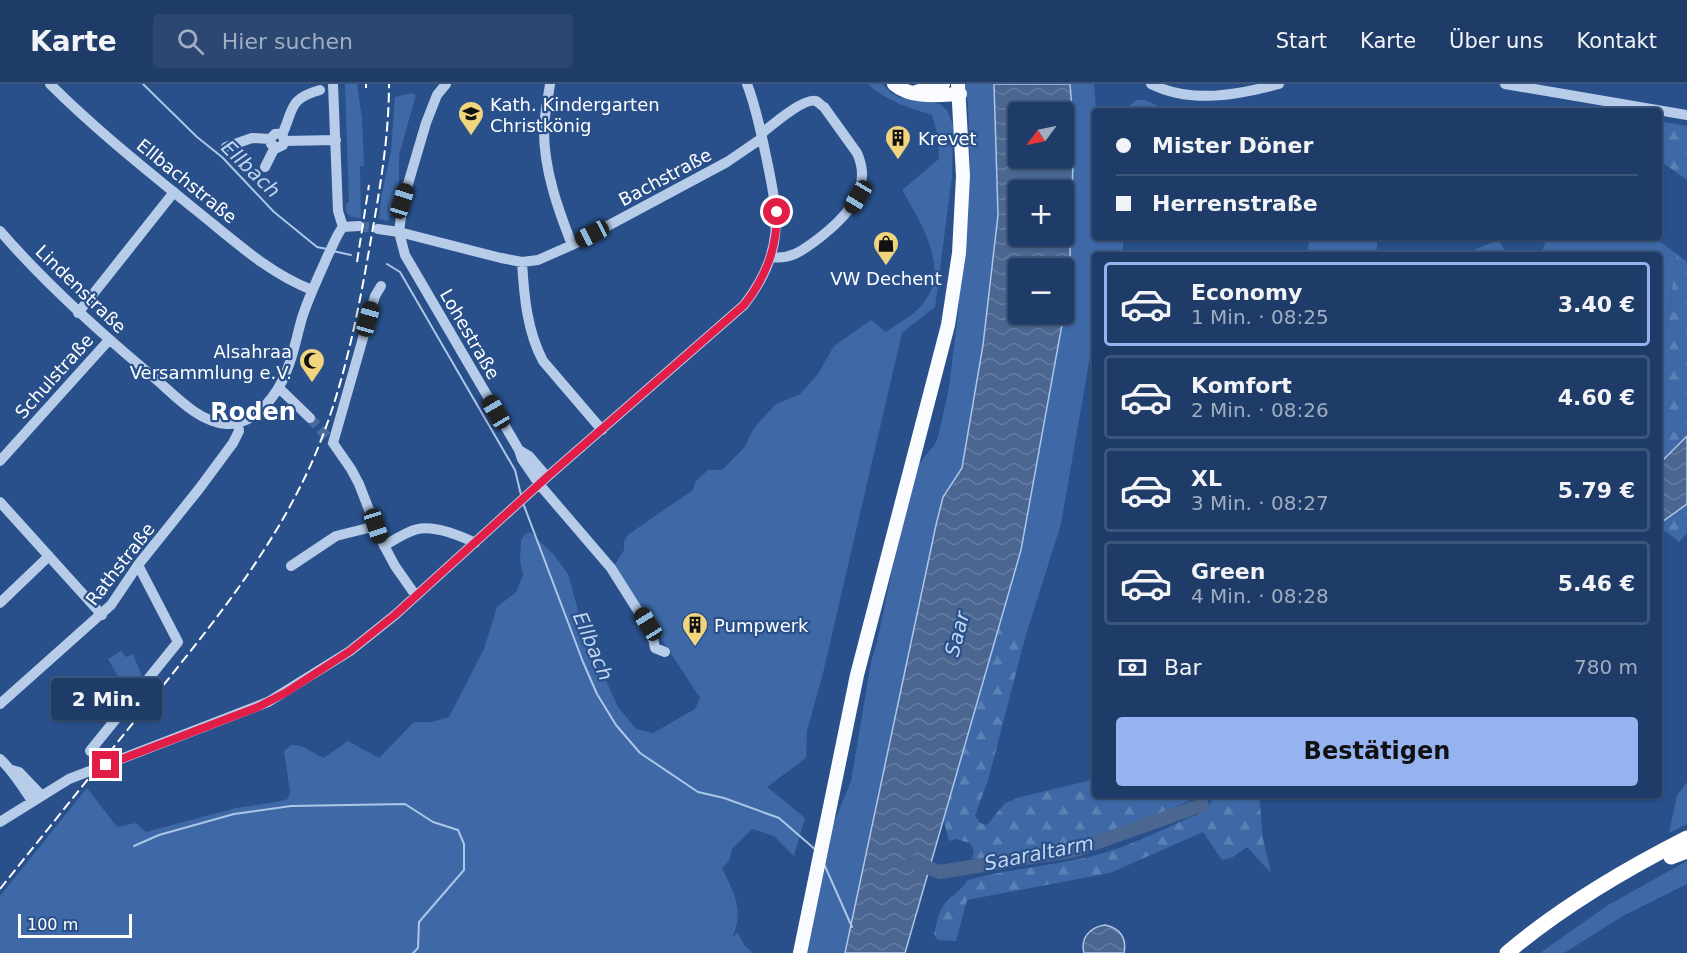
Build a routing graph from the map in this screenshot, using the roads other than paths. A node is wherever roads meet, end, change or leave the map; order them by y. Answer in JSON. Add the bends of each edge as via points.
{"nodes":[{"id":1,"x":50,"y":84,"type":"edge"},
{"id":2,"x":333,"y":84,"type":"edge"},
{"id":3,"x":446,"y":84,"type":"edge"},
{"id":4,"x":550,"y":84,"type":"edge"},
{"id":5,"x":894,"y":84,"type":"edge"},
{"id":6,"x":1151,"y":84,"type":"edge"},
{"id":7,"x":1279,"y":84,"type":"edge"},
{"id":8,"x":1505,"y":84,"type":"edge"},
{"id":9,"x":748,"y":85,"type":"edge"},
{"id":10,"x":936,"y":85,"type":"edge"},
{"id":11,"x":959,"y":89,"type":"edge"},
{"id":12,"x":320,"y":90,"type":"dead end"},
{"id":13,"x":911,"y":92,"type":"junction"},
{"id":14,"x":1646,"y":108,"type":"edge"},
{"id":15,"x":1662,"y":111,"type":"edge"},
{"id":16,"x":1687,"y":115,"type":"edge"},
{"id":17,"x":762,"y":136,"type":"junction"},
{"id":18,"x":278,"y":140,"type":"junction"},
{"id":19,"x":336,"y":140,"type":"junction"},
{"id":20,"x":226,"y":147,"type":"dead end"},
{"id":21,"x":765,"y":151,"type":"junction"},
{"id":22,"x":740,"y":154,"type":"junction"},
{"id":23,"x":265,"y":167,"type":"dead end"},
{"id":24,"x":174,"y":192,"type":"junction"},
{"id":25,"x":359,"y":226,"type":"tunnel mouth"},
{"id":26,"x":343,"y":227,"type":"junction"},
{"id":27,"x":378,"y":229,"type":"tunnel mouth"},
{"id":28,"x":0,"y":231,"type":"edge"},
{"id":29,"x":399,"y":232,"type":"junction"},
{"id":30,"x":572,"y":245,"type":"junction"},
{"id":31,"x":771,"y":257,"type":"junction"},
{"id":32,"x":522,"y":262,"type":"junction"},
{"id":33,"x":381,"y":286,"type":"dead end"},
{"id":34,"x":312,"y":291,"type":"junction"},
{"id":35,"x":78,"y":313,"type":"junction"},
{"id":36,"x":109,"y":340,"type":"junction"},
{"id":37,"x":279,"y":388,"type":"junction"},
{"id":38,"x":310,"y":418,"type":"tunnel mouth"},
{"id":39,"x":238,"y":423,"type":"junction"},
{"id":40,"x":602,"y":430,"type":"junction"},
{"id":41,"x":0,"y":461,"type":"edge"},
{"id":42,"x":543,"y":480,"type":"junction"},
{"id":43,"x":0,"y":502,"type":"edge"},
{"id":44,"x":376,"y":526,"type":"junction"},
{"id":45,"x":475,"y":543,"type":"junction"},
{"id":46,"x":384,"y":546,"type":"junction"},
{"id":47,"x":49,"y":556,"type":"junction"},
{"id":48,"x":138,"y":565,"type":"junction"},
{"id":49,"x":291,"y":566,"type":"dead end"},
{"id":50,"x":416,"y":596,"type":"junction"},
{"id":51,"x":0,"y":603,"type":"edge"},
{"id":52,"x":102,"y":615,"type":"junction"},
{"id":53,"x":665,"y":652,"type":"dead end"},
{"id":54,"x":0,"y":704,"type":"edge"},
{"id":55,"x":90,"y":751,"type":"dead end"},
{"id":56,"x":0,"y":759,"type":"edge"},
{"id":57,"x":37,"y":798,"type":"junction"},
{"id":58,"x":0,"y":822,"type":"edge"},
{"id":59,"x":1687,"y":838,"type":"edge"},
{"id":60,"x":1687,"y":850,"type":"edge"},
{"id":61,"x":800,"y":953,"type":"edge"},
{"id":62,"x":1507,"y":953,"type":"edge"},
{"id":63,"x":1524,"y":953,"type":"edge"}],
"edges":[{"from":1,"to":24,"type":"street","name":"Ellbachstraße","via":[[90,123]]},
{"from":2,"to":19,"type":"street"},
{"from":3,"to":29,"type":"street","via":[[426,123],[402,201]]},
{"from":4,"to":30,"type":"street","via":[[544,132],[547,158],[559,212]]},
{"from":5,"to":13,"type":"main road"},
{"from":6,"to":7,"type":"street","via":[[1178,93],[1212,96]]},
{"from":8,"to":14,"type":"street"},
{"from":9,"to":17,"type":"street"},
{"from":10,"to":13,"type":"main road"},
{"from":11,"to":13,"type":"main road","via":[[922,95]]},
{"from":11,"to":61,"type":"main road","via":[[962,214],[948,325],[859,665]]},
{"from":12,"to":18,"type":"street","via":[[294,103]]},
{"from":15,"to":16,"type":"street"},
{"from":17,"to":21,"type":"street"},
{"from":17,"to":22,"type":"street","name":"Bachstraße"},
{"from":17,"to":31,"type":"street","name":"Bachstraße","via":[[801,105],[817,101],[861,161],[858,197],[840,222],[796,254]]},
{"from":18,"to":19,"type":"street"},
{"from":18,"to":20,"type":"street","via":[[252,138]]},
{"from":18,"to":23,"type":"street"},
{"from":19,"to":26,"type":"street","via":[[338,211]]},
{"from":21,"to":22,"type":"street","name":"Bachstraße"},
{"from":21,"to":31,"type":"street","via":[[777,212]]},
{"from":22,"to":30,"type":"street","name":"Bachstraße"},
{"from":24,"to":34,"type":"street","name":"Ellbachstraße","via":[[273,271]]},
{"from":24,"to":35,"type":"street"},
{"from":25,"to":26,"type":"street"},
{"from":26,"to":34,"type":"street"},
{"from":27,"to":29,"type":"street"},
{"from":28,"to":35,"type":"street","name":"Lindenstraße"},
{"from":29,"to":32,"type":"street","name":"Bachstraße"},
{"from":29,"to":42,"type":"street","name":"Lohestraße","via":[[405,255],[522,459]]},
{"from":30,"to":32,"type":"street","name":"Bachstraße","via":[[538,260]]},
{"from":31,"to":40,"type":"street","via":[[744,305]]},
{"from":32,"to":40,"type":"street","via":[[531,333],[537,350]]},
{"from":33,"to":44,"type":"street","via":[[333,443],[355,476]]},
{"from":34,"to":37,"type":"street"},
{"from":35,"to":36,"type":"street","name":"Lindenstraße"},
{"from":36,"to":39,"type":"street","name":"Lindenstraße","via":[[199,414],[218,423]]},
{"from":36,"to":41,"type":"street","name":"Schulstraße"},
{"from":37,"to":38,"type":"street"},
{"from":37,"to":39,"type":"street","via":[[256,413]]},
{"from":39,"to":48,"type":"street","name":"Rathstraße","via":[[233,443]]},
{"from":40,"to":42,"type":"street"},
{"from":42,"to":45,"type":"street"},
{"from":42,"to":53,"type":"street","name":"Lohestraße","via":[[611,568],[652,633],[655,648]]},
{"from":43,"to":47,"type":"street"},
{"from":44,"to":46,"type":"street"},
{"from":44,"to":49,"type":"street","via":[[336,536]]},
{"from":45,"to":46,"type":"street","via":[[425,527]]},
{"from":45,"to":50,"type":"street"},
{"from":46,"to":50,"type":"street"},
{"from":47,"to":51,"type":"street"},
{"from":47,"to":52,"type":"street"},
{"from":48,"to":52,"type":"street","name":"Rathstraße"},
{"from":48,"to":55,"type":"street","via":[[178,642]]},
{"from":50,"to":57,"type":"street","via":[[350,651],[277,698],[69,779]]},
{"from":52,"to":54,"type":"street","name":"Rathstraße"},
{"from":56,"to":57,"type":"street"},
{"from":57,"to":58,"type":"street"},
{"from":59,"to":62,"type":"highway","via":[[1599,888]]},
{"from":60,"to":63,"type":"highway","via":[[1588,907]]}]}
